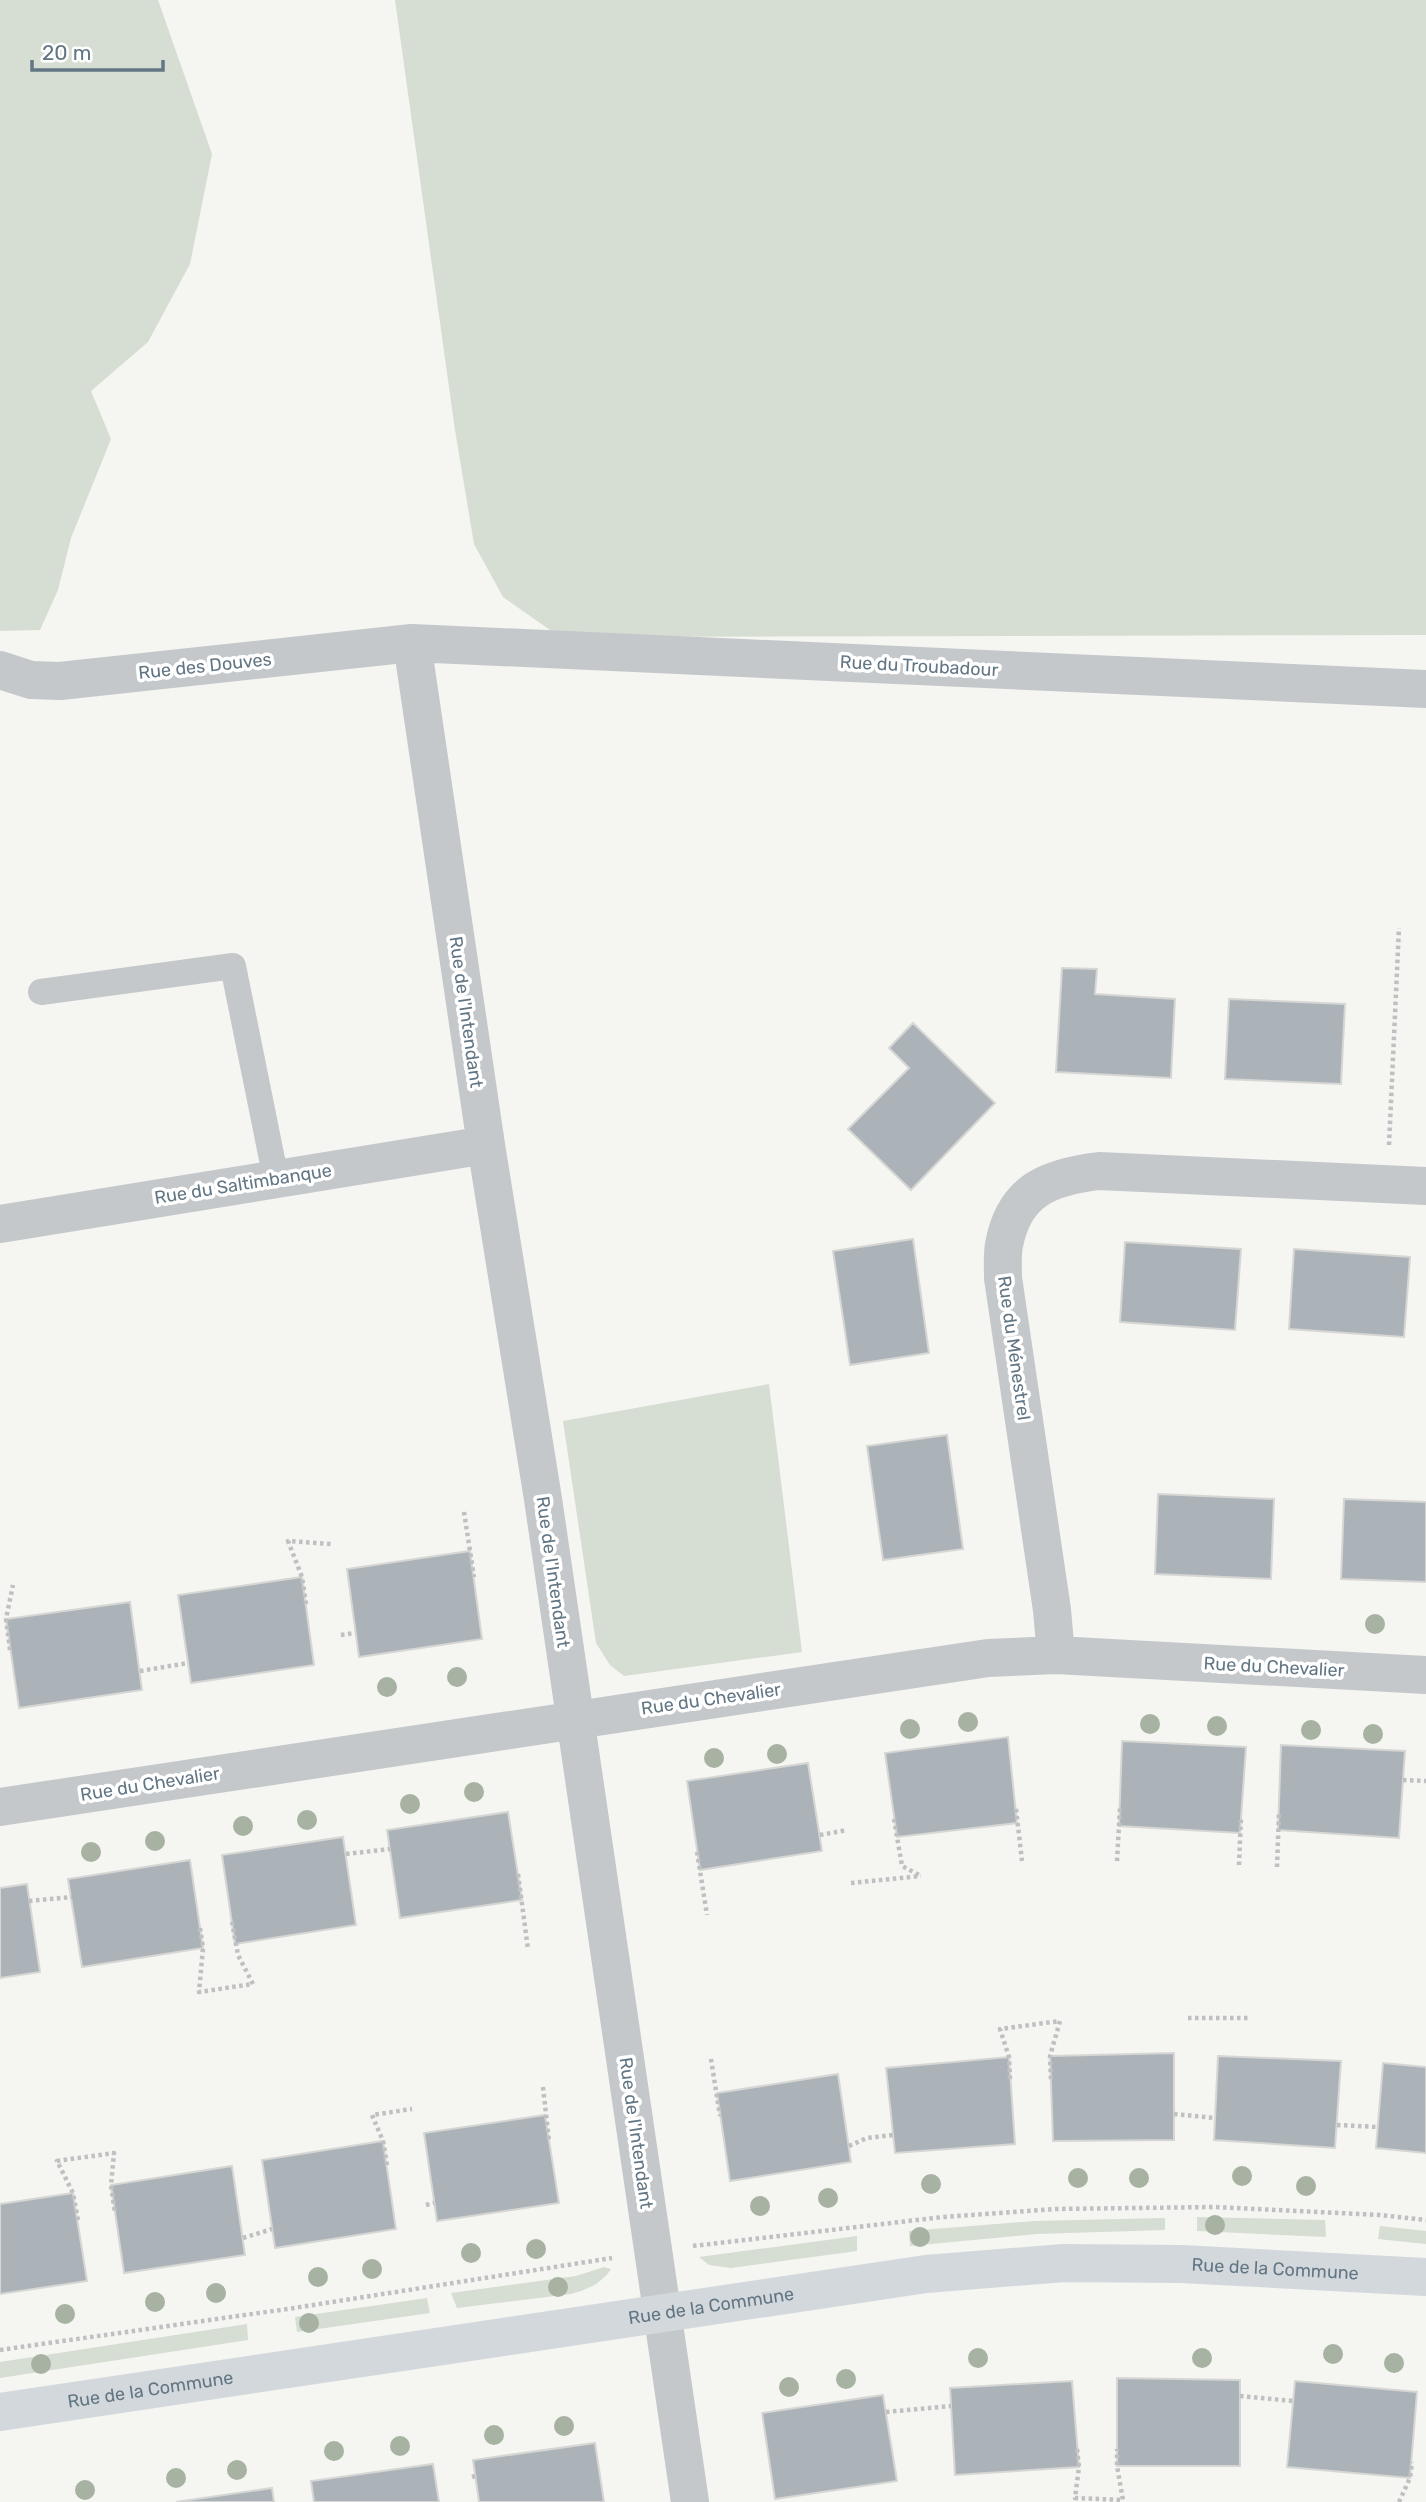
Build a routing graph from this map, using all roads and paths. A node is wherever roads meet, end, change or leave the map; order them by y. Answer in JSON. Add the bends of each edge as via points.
{"nodes":[{"id":1,"x":412,"y":643,"type":"junction"},
{"id":2,"x":0,"y":670,"type":"edge"},
{"id":3,"x":1426,"y":689,"type":"edge"},
{"id":4,"x":1399,"y":928,"type":"dead end"},
{"id":5,"x":41,"y":992,"type":"dead end"},
{"id":6,"x":486,"y":1145,"type":"junction"},
{"id":7,"x":1388,"y":1149,"type":"dead end"},
{"id":8,"x":276,"y":1179,"type":"junction"},
{"id":9,"x":1426,"y":1186,"type":"edge"},
{"id":10,"x":0,"y":1224,"type":"edge"},
{"id":11,"x":464,"y":1512,"type":"dead end"},
{"id":12,"x":331,"y":1544,"type":"dead end"},
{"id":13,"x":474,"y":1577,"type":"dead end"},
{"id":14,"x":13,"y":1585,"type":"dead end"},
{"id":15,"x":306,"y":1604,"type":"dead end"},
{"id":16,"x":355,"y":1633,"type":"dead end"},
{"id":17,"x":341,"y":1635,"type":"dead end"},
{"id":18,"x":10,"y":1650,"type":"dead end"},
{"id":19,"x":1056,"y":1655,"type":"junction"},
{"id":20,"x":188,"y":1663,"type":"dead end"},
{"id":21,"x":140,"y":1671,"type":"dead end"},
{"id":22,"x":1426,"y":1675,"type":"edge"},
{"id":23,"x":575,"y":1719,"type":"junction"},
{"id":24,"x":1403,"y":1780,"type":"dead end"},
{"id":25,"x":1426,"y":1781,"type":"edge"},
{"id":26,"x":0,"y":1807,"type":"edge"},
{"id":27,"x":1016,"y":1808,"type":"dead end"},
{"id":28,"x":1120,"y":1808,"type":"dead end"},
{"id":29,"x":1279,"y":1813,"type":"dead end"},
{"id":30,"x":1241,"y":1817,"type":"dead end"},
{"id":31,"x":894,"y":1819,"type":"dead end"},
{"id":32,"x":847,"y":1830,"type":"dead end"},
{"id":33,"x":820,"y":1835,"type":"dead end"},
{"id":34,"x":390,"y":1849,"type":"dead end"},
{"id":35,"x":697,"y":1852,"type":"dead end"},
{"id":36,"x":346,"y":1854,"type":"dead end"},
{"id":37,"x":1022,"y":1861,"type":"dead end"},
{"id":38,"x":1118,"y":1861,"type":"dead end"},
{"id":39,"x":1239,"y":1865,"type":"dead end"},
{"id":40,"x":1278,"y":1867,"type":"dead end"},
{"id":41,"x":518,"y":1874,"type":"dead end"},
{"id":42,"x":851,"y":1883,"type":"dead end"},
{"id":43,"x":72,"y":1897,"type":"dead end"},
{"id":44,"x":29,"y":1901,"type":"dead end"},
{"id":45,"x":707,"y":1915,"type":"dead end"},
{"id":46,"x":232,"y":1922,"type":"dead end"},
{"id":47,"x":200,"y":1927,"type":"dead end"},
{"id":48,"x":528,"y":1949,"type":"dead end"},
{"id":49,"x":1188,"y":2018,"type":"dead end"},
{"id":50,"x":1250,"y":2018,"type":"dead end"},
{"id":51,"x":711,"y":2059,"type":"dead end"},
{"id":52,"x":1010,"y":2079,"type":"dead end"},
{"id":53,"x":1051,"y":2081,"type":"dead end"},
{"id":54,"x":543,"y":2087,"type":"dead end"},
{"id":55,"x":412,"y":2109,"type":"dead end"},
{"id":56,"x":1174,"y":2115,"type":"dead end"},
{"id":57,"x":720,"y":2116,"type":"dead end"},
{"id":58,"x":1215,"y":2118,"type":"dead end"},
{"id":59,"x":1337,"y":2125,"type":"dead end"},
{"id":60,"x":1378,"y":2127,"type":"dead end"},
{"id":61,"x":893,"y":2135,"type":"dead end"},
{"id":62,"x":549,"y":2141,"type":"dead end"},
{"id":63,"x":849,"y":2146,"type":"dead end"},
{"id":64,"x":387,"y":2165,"type":"dead end"},
{"id":65,"x":434,"y":2203,"type":"dead end"},
{"id":66,"x":426,"y":2205,"type":"dead end"},
{"id":67,"x":115,"y":2213,"type":"dead end"},
{"id":68,"x":78,"y":2220,"type":"dead end"},
{"id":69,"x":1426,"y":2220,"type":"edge"},
{"id":70,"x":272,"y":2230,"type":"dead end"},
{"id":71,"x":243,"y":2238,"type":"dead end"},
{"id":72,"x":690,"y":2246,"type":"dead end"},
{"id":73,"x":617,"y":2257,"type":"dead end"},
{"id":74,"x":1426,"y":2277,"type":"edge"},
{"id":75,"x":662,"y":2312,"type":"junction"},
{"id":76,"x":0,"y":2350,"type":"edge"},
{"id":77,"x":1240,"y":2396,"type":"dead end"},
{"id":78,"x":1293,"y":2401,"type":"dead end"},
{"id":79,"x":951,"y":2406,"type":"dead end"},
{"id":80,"x":0,"y":2412,"type":"edge"},
{"id":81,"x":886,"y":2412,"type":"dead end"},
{"id":82,"x":1077,"y":2449,"type":"dead end"},
{"id":83,"x":1117,"y":2449,"type":"dead end"},
{"id":84,"x":1412,"y":2462,"type":"dead end"},
{"id":85,"x":690,"y":2502,"type":"edge"},
{"id":86,"x":1399,"y":2502,"type":"edge"}],
"edges":[{"from":1,"to":2,"type":"street","name":"Rue des Douves","via":[[60,681],[32,680]]},
{"from":1,"to":3,"type":"street","name":"Rue du Troubadour"},
{"from":1,"to":6,"type":"street","name":"Rue de l'Intendant"},
{"from":4,"to":7,"type":"path"},
{"from":5,"to":8,"type":"lane","via":[[233,966]]},
{"from":6,"to":8,"type":"street","name":"Rue du Saltimbanque"},
{"from":6,"to":23,"type":"street","name":"Rue de l'Intendant"},
{"from":8,"to":10,"type":"street","name":"Rue du Saltimbanque"},
{"from":9,"to":19,"type":"street","name":"Rue du Ménestrel","via":[[1099,1171],[1049,1181],[1026,1197],[1004,1245],[1003,1278]]},
{"from":11,"to":13,"type":"path"},
{"from":12,"to":15,"type":"path","via":[[288,1541],[302,1577]]},
{"from":14,"to":18,"type":"path","via":[[6,1619]]},
{"from":16,"to":17,"type":"path"},
{"from":19,"to":22,"type":"street","name":"Rue du Chevalier"},
{"from":19,"to":23,"type":"street","name":"Rue du Chevalier","via":[[988,1658]]},
{"from":20,"to":21,"type":"path"},
{"from":23,"to":26,"type":"street","name":"Rue du Chevalier"},
{"from":23,"to":75,"type":"street","name":"Rue de l'Intendant"},
{"from":24,"to":25,"type":"path"},
{"from":27,"to":37,"type":"path"},
{"from":28,"to":38,"type":"path"},
{"from":29,"to":40,"type":"path"},
{"from":30,"to":39,"type":"path"},
{"from":31,"to":42,"type":"path","via":[[902,1866],[921,1877]]},
{"from":32,"to":33,"type":"path"},
{"from":34,"to":36,"type":"path"},
{"from":35,"to":45,"type":"path"},
{"from":41,"to":48,"type":"path"},
{"from":43,"to":44,"type":"path"},
{"from":46,"to":47,"type":"path","via":[[238,1955],[253,1984],[199,1992]]},
{"from":49,"to":50,"type":"path"},
{"from":51,"to":57,"type":"path"},
{"from":52,"to":53,"type":"path","via":[[1000,2029],[1060,2021],[1050,2056]]},
{"from":54,"to":62,"type":"path"},
{"from":55,"to":64,"type":"path","via":[[372,2115]]},
{"from":56,"to":58,"type":"path"},
{"from":59,"to":60,"type":"path"},
{"from":61,"to":63,"type":"path"},
{"from":65,"to":66,"type":"path"},
{"from":67,"to":68,"type":"path","via":[[111,2185],[114,2153],[57,2161],[74,2193]]},
{"from":69,"to":72,"type":"path","via":[[1215,2207],[1054,2209]]},
{"from":70,"to":71,"type":"path"},
{"from":73,"to":76,"type":"path"},
{"from":74,"to":75,"type":"street","name":"Rue de la Commune","via":[[1210,2264],[1064,2263],[914,2275]]},
{"from":75,"to":80,"type":"street","name":"Rue de la Commune"},
{"from":75,"to":85,"type":"street","name":"Rue de l'Intendant"},
{"from":77,"to":78,"type":"path"},
{"from":79,"to":81,"type":"path"},
{"from":82,"to":83,"type":"path","via":[[1074,2498],[1123,2500]]},
{"from":84,"to":86,"type":"path"}]}
